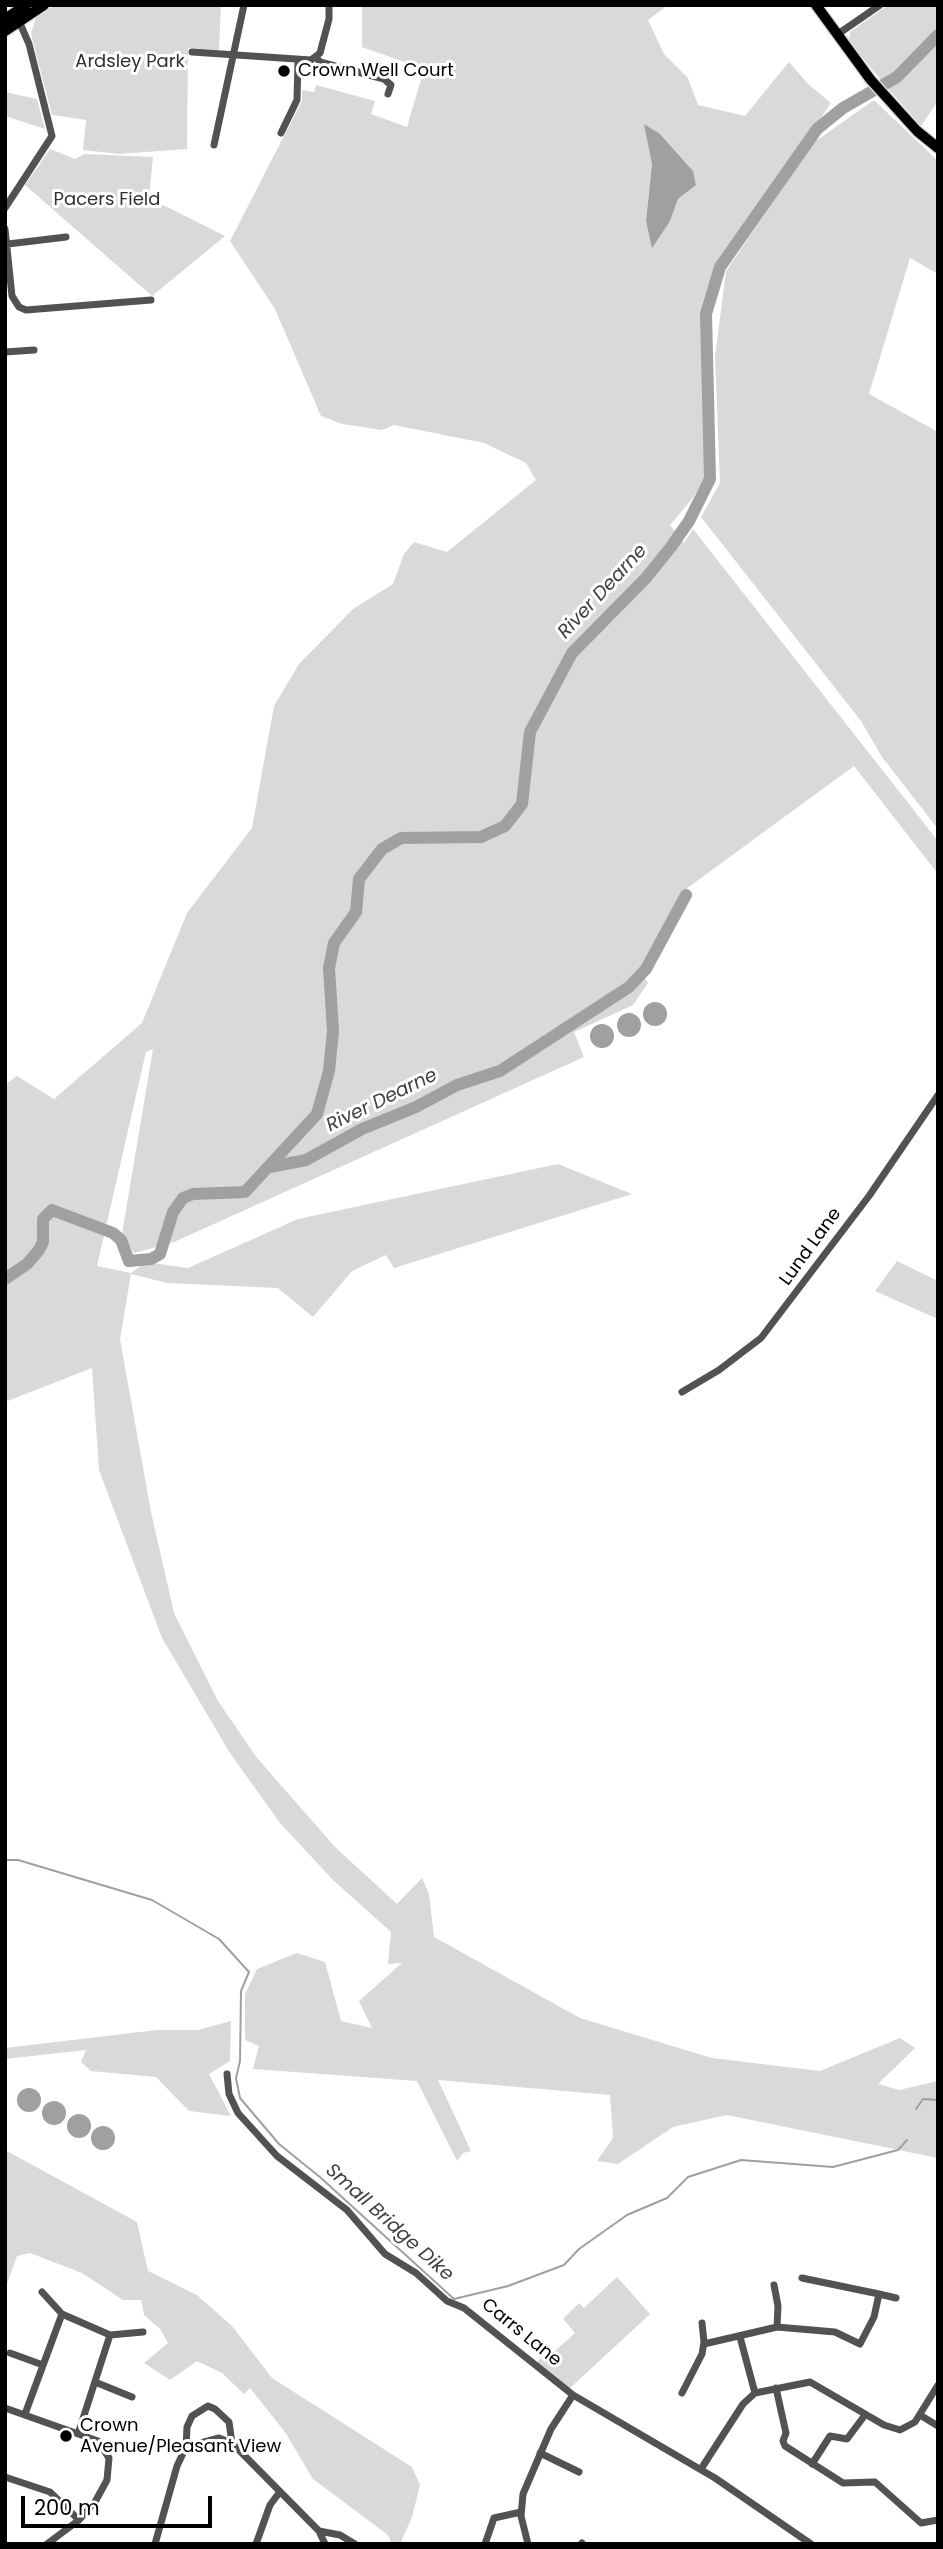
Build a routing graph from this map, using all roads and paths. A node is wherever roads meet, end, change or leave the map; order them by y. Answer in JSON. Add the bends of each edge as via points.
{"nodes":[{"id":1,"x":44,"y":5,"type":"edge"},
{"id":2,"x":244,"y":5,"type":"edge"},
{"id":3,"x":329,"y":5,"type":"edge"},
{"id":4,"x":816,"y":5,"type":"edge"},
{"id":5,"x":880,"y":5,"type":"edge"},
{"id":6,"x":20,"y":13,"type":"edge"},
{"id":7,"x":5,"y":19,"type":"edge"},
{"id":8,"x":5,"y":31,"type":"edge"},
{"id":9,"x":838,"y":34,"type":"junction"},
{"id":10,"x":192,"y":52,"type":"dead end"},
{"id":11,"x":232,"y":55,"type":"junction"},
{"id":12,"x":314,"y":59,"type":"junction"},
{"id":13,"x":298,"y":60,"type":"junction"},
{"id":14,"x":388,"y":94,"type":"dead end"},
{"id":15,"x":281,"y":133,"type":"dead end"},
{"id":16,"x":215,"y":145,"type":"dead end"},
{"id":17,"x":938,"y":148,"type":"edge"},
{"id":18,"x":5,"y":208,"type":"edge"},
{"id":19,"x":5,"y":229,"type":"edge"},
{"id":20,"x":66,"y":237,"type":"dead end"},
{"id":21,"x":8,"y":244,"type":"junction"},
{"id":22,"x":151,"y":300,"type":"dead end"},
{"id":23,"x":34,"y":350,"type":"dead end"},
{"id":24,"x":5,"y":352,"type":"edge"},
{"id":25,"x":938,"y":1095,"type":"edge"},
{"id":26,"x":682,"y":1392,"type":"dead end"},
{"id":27,"x":227,"y":2074,"type":"dead end"},
{"id":28,"x":802,"y":2278,"type":"dead end"},
{"id":29,"x":774,"y":2285,"type":"dead end"},
{"id":30,"x":42,"y":2292,"type":"dead end"},
{"id":31,"x":879,"y":2294,"type":"junction"},
{"id":32,"x":896,"y":2298,"type":"dead end"},
{"id":33,"x":62,"y":2314,"type":"junction"},
{"id":34,"x":702,"y":2323,"type":"dead end"},
{"id":35,"x":777,"y":2327,"type":"junction"},
{"id":36,"x":143,"y":2333,"type":"dead end"},
{"id":37,"x":110,"y":2335,"type":"junction"},
{"id":38,"x":740,"y":2337,"type":"junction"},
{"id":39,"x":704,"y":2344,"type":"junction"},
{"id":40,"x":10,"y":2353,"type":"dead end"},
{"id":41,"x":43,"y":2365,"type":"junction"},
{"id":42,"x":95,"y":2382,"type":"junction"},
{"id":43,"x":938,"y":2385,"type":"edge"},
{"id":44,"x":776,"y":2388,"type":"junction"},
{"id":45,"x":682,"y":2393,"type":"dead end"},
{"id":46,"x":755,"y":2393,"type":"junction"},
{"id":47,"x":573,"y":2395,"type":"junction"},
{"id":48,"x":132,"y":2397,"type":"dead end"},
{"id":49,"x":5,"y":2409,"type":"edge"},
{"id":50,"x":25,"y":2414,"type":"junction"},
{"id":51,"x":865,"y":2415,"type":"junction"},
{"id":52,"x":920,"y":2415,"type":"junction"},
{"id":53,"x":938,"y":2426,"type":"edge"},
{"id":54,"x":78,"y":2434,"type":"junction"},
{"id":55,"x":232,"y":2442,"type":"junction"},
{"id":56,"x":186,"y":2447,"type":"junction"},
{"id":57,"x":540,"y":2453,"type":"junction"},
{"id":58,"x":812,"y":2463,"type":"junction"},
{"id":59,"x":701,"y":2469,"type":"junction"},
{"id":60,"x":579,"y":2472,"type":"dead end"},
{"id":61,"x":5,"y":2477,"type":"edge"},
{"id":62,"x":279,"y":2493,"type":"junction"},
{"id":63,"x":521,"y":2512,"type":"junction"},
{"id":64,"x":79,"y":2520,"type":"junction"},
{"id":65,"x":938,"y":2520,"type":"edge"},
{"id":66,"x":319,"y":2532,"type":"junction"},
{"id":67,"x":47,"y":2544,"type":"edge"},
{"id":68,"x":155,"y":2544,"type":"edge"},
{"id":69,"x":256,"y":2544,"type":"edge"},
{"id":70,"x":325,"y":2544,"type":"edge"},
{"id":71,"x":355,"y":2544,"type":"edge"},
{"id":72,"x":485,"y":2544,"type":"edge"},
{"id":73,"x":528,"y":2544,"type":"edge"},
{"id":74,"x":811,"y":2544,"type":"edge"}],
"edges":[{"from":1,"to":6,"type":"highway"},
{"from":2,"to":11,"type":"street"},
{"from":3,"to":12,"type":"street","via":[[329,19]]},
{"from":4,"to":9,"type":"highway"},
{"from":5,"to":9,"type":"street"},
{"from":6,"to":7,"type":"highway"},
{"from":6,"to":8,"type":"highway"},
{"from":6,"to":18,"type":"street","via":[[52,136]]},
{"from":9,"to":17,"type":"highway","via":[[870,79]]},
{"from":10,"to":11,"type":"street"},
{"from":11,"to":13,"type":"street"},
{"from":11,"to":16,"type":"street"},
{"from":12,"to":13,"type":"street"},
{"from":12,"to":14,"type":"street","via":[[384,79],[391,85]]},
{"from":13,"to":15,"type":"street","via":[[297,100]]},
{"from":19,"to":21,"type":"street"},
{"from":20,"to":21,"type":"street"},
{"from":21,"to":22,"type":"street","via":[[12,296],[26,310]]},
{"from":23,"to":24,"type":"street"},
{"from":25,"to":26,"type":"street","name":"Lund Lane","via":[[869,1196],[761,1338]]},
{"from":27,"to":47,"type":"street","name":"Carrs Lane","via":[[229,2095],[238,2113],[277,2156],[346,2210],[385,2254],[416,2273],[447,2301],[464,2308]]},
{"from":28,"to":31,"type":"street"},
{"from":29,"to":35,"type":"street"},
{"from":30,"to":33,"type":"street"},
{"from":31,"to":32,"type":"street"},
{"from":31,"to":35,"type":"street","via":[[860,2344],[835,2332]]},
{"from":33,"to":37,"type":"street"},
{"from":33,"to":41,"type":"street"},
{"from":34,"to":39,"type":"street"},
{"from":35,"to":38,"type":"street"},
{"from":36,"to":37,"type":"street"},
{"from":37,"to":42,"type":"street"},
{"from":38,"to":39,"type":"street"},
{"from":38,"to":46,"type":"street"},
{"from":39,"to":45,"type":"street"},
{"from":40,"to":41,"type":"street"},
{"from":41,"to":50,"type":"street"},
{"from":42,"to":48,"type":"street"},
{"from":42,"to":54,"type":"street"},
{"from":43,"to":52,"type":"street"},
{"from":44,"to":46,"type":"street"},
{"from":44,"to":51,"type":"street","via":[[810,2382]]},
{"from":44,"to":58,"type":"street","via":[[786,2433],[783,2444]]},
{"from":46,"to":59,"type":"street"},
{"from":47,"to":57,"type":"street"},
{"from":47,"to":59,"type":"street","name":"Carrs Lane"},
{"from":49,"to":50,"type":"street"},
{"from":50,"to":54,"type":"street"},
{"from":51,"to":52,"type":"street","via":[[900,2430]]},
{"from":51,"to":58,"type":"street","via":[[848,2439],[830,2436]]},
{"from":52,"to":53,"type":"street"},
{"from":54,"to":64,"type":"street","via":[[106,2448],[110,2468],[95,2502]]},
{"from":55,"to":56,"type":"street","via":[[219,2438]]},
{"from":55,"to":56,"type":"street","via":[[229,2422],[208,2406],[192,2416]]},
{"from":55,"to":62,"type":"street"},
{"from":56,"to":68,"type":"street"},
{"from":57,"to":60,"type":"street"},
{"from":57,"to":63,"type":"street","via":[[523,2494]]},
{"from":58,"to":65,"type":"street","via":[[843,2483],[875,2482],[921,2523]]},
{"from":59,"to":74,"type":"street","name":"Carrs Lane"},
{"from":61,"to":64,"type":"street","via":[[50,2492]]},
{"from":62,"to":66,"type":"street"},
{"from":62,"to":69,"type":"street"},
{"from":63,"to":72,"type":"street","via":[[493,2516]]},
{"from":63,"to":73,"type":"street"},
{"from":64,"to":67,"type":"street"},
{"from":66,"to":70,"type":"street"},
{"from":66,"to":71,"type":"street","via":[[340,2535]]}]}
